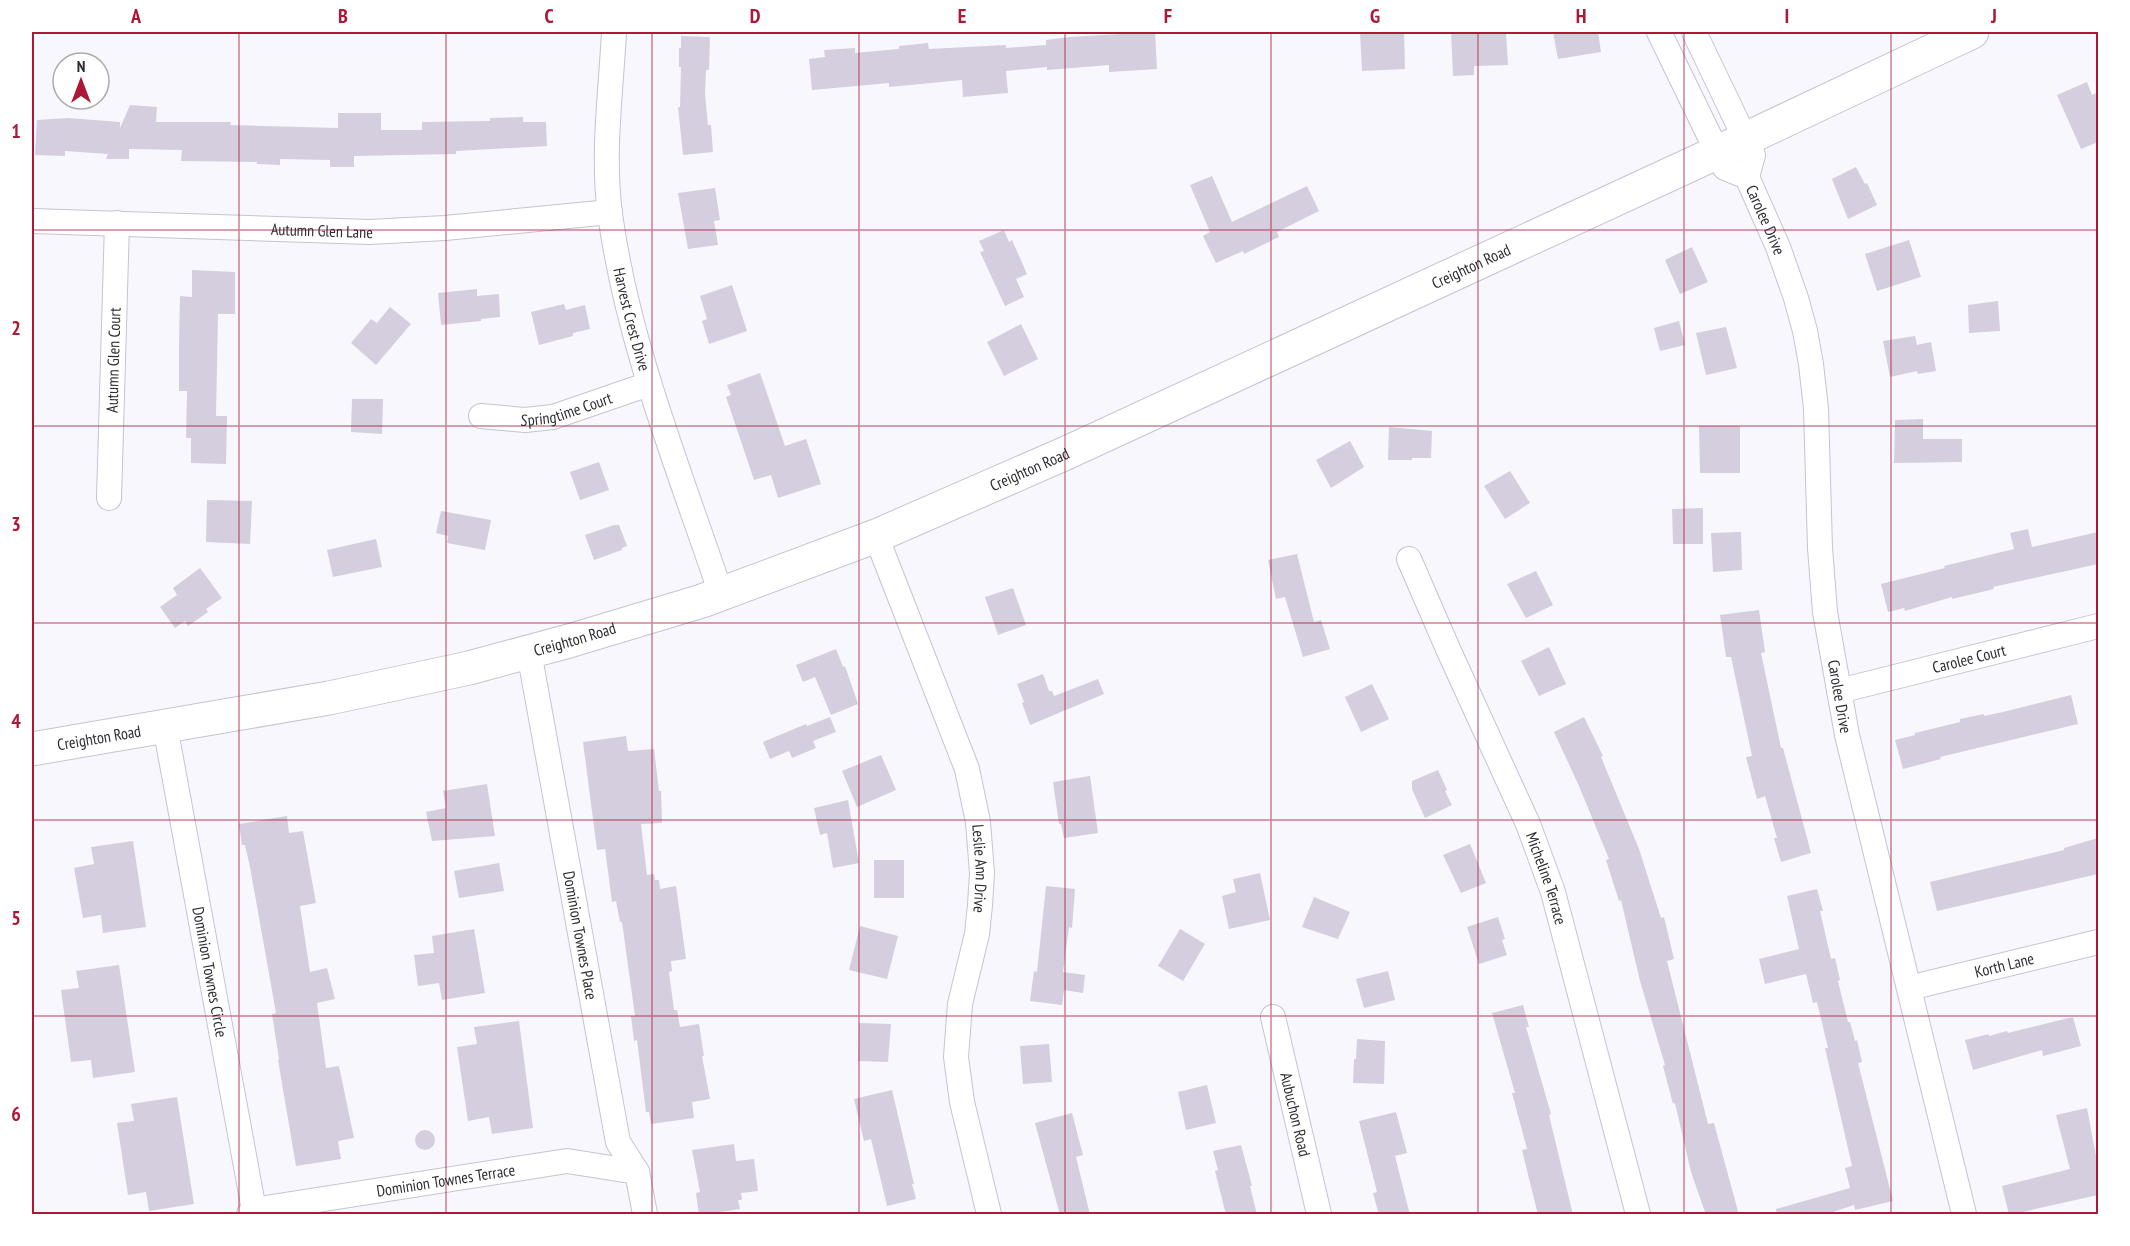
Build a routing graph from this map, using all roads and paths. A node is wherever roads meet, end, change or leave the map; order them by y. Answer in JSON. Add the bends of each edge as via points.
{"nodes":[{"id":1,"x":614,"y":32,"type":"edge"},
{"id":2,"x":1659,"y":32,"type":"edge"},
{"id":3,"x":1694,"y":32,"type":"edge"},
{"id":4,"x":1972,"y":32,"type":"edge"},
{"id":5,"x":1731,"y":145,"type":"junction"},
{"id":6,"x":610,"y":212,"type":"junction"},
{"id":7,"x":32,"y":221,"type":"edge"},
{"id":8,"x":117,"y":223,"type":"junction"},
{"id":9,"x":649,"y":384,"type":"junction"},
{"id":10,"x":481,"y":416,"type":"dead end"},
{"id":11,"x":109,"y":498,"type":"dead end"},
{"id":12,"x":876,"y":536,"type":"junction"},
{"id":13,"x":1409,"y":559,"type":"dead end"},
{"id":14,"x":721,"y":594,"type":"junction"},
{"id":15,"x":2098,"y":626,"type":"edge"},
{"id":16,"x":530,"y":652,"type":"junction"},
{"id":17,"x":1839,"y":691,"type":"junction"},
{"id":18,"x":165,"y":726,"type":"junction"},
{"id":19,"x":32,"y":749,"type":"edge"},
{"id":20,"x":2098,"y":942,"type":"edge"},
{"id":21,"x":1909,"y":988,"type":"junction"},
{"id":22,"x":1272,"y":1017,"type":"dead end"},
{"id":23,"x":637,"y":1172,"type":"junction"},
{"id":24,"x":252,"y":1212,"type":"edge"},
{"id":25,"x":645,"y":1215,"type":"edge"},
{"id":26,"x":989,"y":1215,"type":"edge"},
{"id":27,"x":1319,"y":1215,"type":"edge"},
{"id":28,"x":1638,"y":1215,"type":"edge"},
{"id":29,"x":1964,"y":1215,"type":"edge"}],
"edges":[{"from":1,"to":6,"type":"street","name":"Harvest Crest Drive","via":[[607,143]]},
{"from":2,"to":5,"type":"street"},
{"from":3,"to":5,"type":"street"},
{"from":4,"to":5,"type":"main road","name":"Creighton Road"},
{"from":5,"to":12,"type":"main road","name":"Creighton Road","via":[[1074,450]]},
{"from":5,"to":17,"type":"street","name":"Carolee Drive","via":[[1725,168],[1747,177],[1778,248],[1805,331],[1816,409],[1825,612]]},
{"from":6,"to":8,"type":"street","name":"Autumn Glen Lane","via":[[369,232]]},
{"from":6,"to":9,"type":"street","name":"Harvest Crest Drive","via":[[621,279]]},
{"from":7,"to":8,"type":"street","name":"Autumn Glen Lane"},
{"from":8,"to":11,"type":"street","name":"Autumn Glen Court"},
{"from":9,"to":10,"type":"street","name":"Springtime Court","via":[[553,417],[525,420]]},
{"from":9,"to":14,"type":"street","name":"Harvest Crest Drive"},
{"from":12,"to":14,"type":"main road","name":"Creighton Road"},
{"from":12,"to":26,"type":"street","name":"Leslie Ann Drive","via":[[967,769],[978,822],[980,905],[960,1004],[956,1057],[962,1102]]},
{"from":13,"to":28,"type":"street","name":"Micheline Terrace","via":[[1515,795],[1553,892]]},
{"from":14,"to":16,"type":"main road","name":"Creighton Road"},
{"from":15,"to":17,"type":"street","name":"Carolee Court"},
{"from":16,"to":18,"type":"main road","name":"Creighton Road","via":[[329,698]]},
{"from":16,"to":23,"type":"street","name":"Dominion Townes Place","via":[[618,1142]]},
{"from":17,"to":21,"type":"street","name":"Carolee Drive"},
{"from":18,"to":19,"type":"main road","name":"Creighton Road"},
{"from":18,"to":24,"type":"street","name":"Dominion Townes Circle"},
{"from":20,"to":21,"type":"street","name":"Korth Lane"},
{"from":21,"to":29,"type":"street","name":"Carolee Drive"},
{"from":22,"to":27,"type":"street","name":"Aubuchon Road"},
{"from":23,"to":24,"type":"street","name":"Dominion Townes Terrace","via":[[567,1161]]},
{"from":23,"to":25,"type":"street","name":"Dominion Townes Place"}]}
